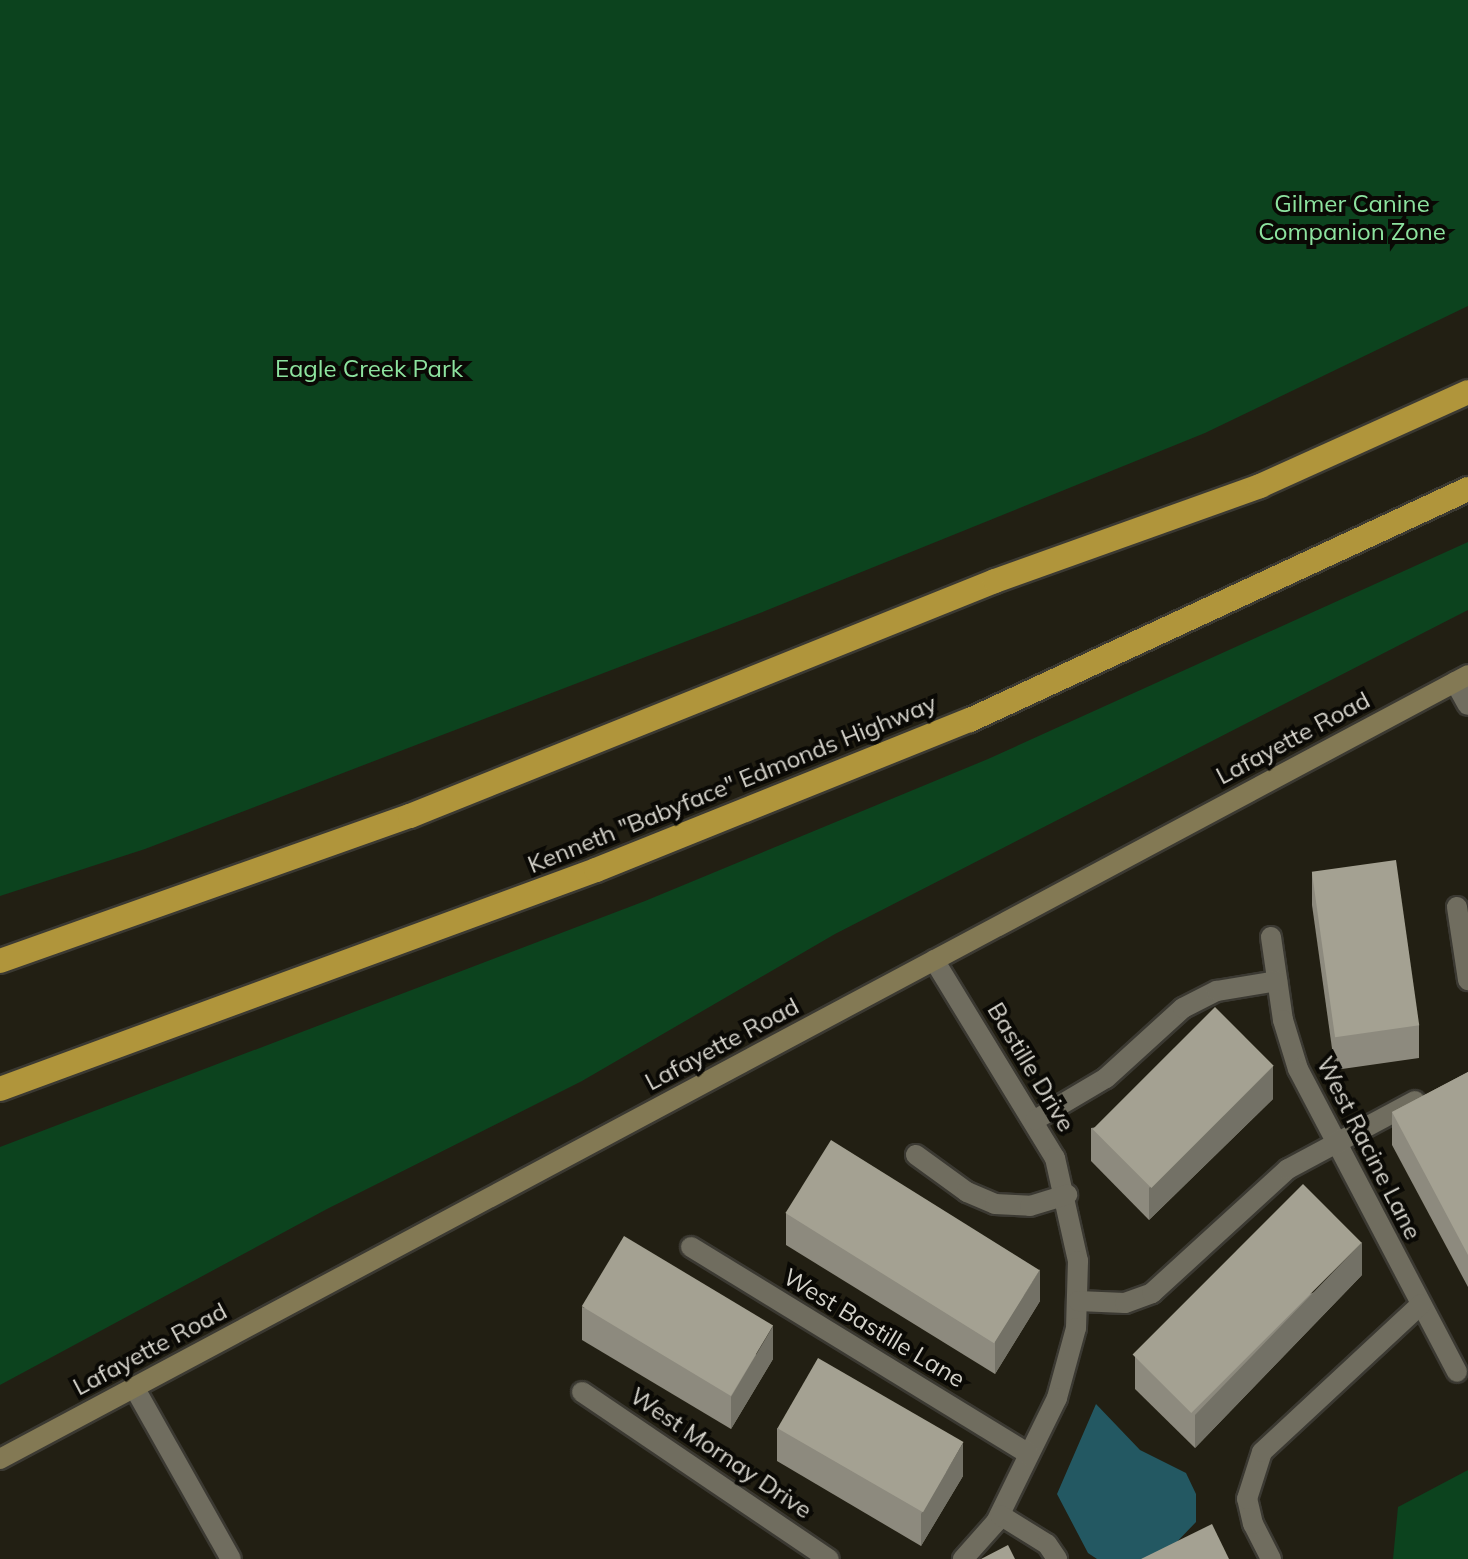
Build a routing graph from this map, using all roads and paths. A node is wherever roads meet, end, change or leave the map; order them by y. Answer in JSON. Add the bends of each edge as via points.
{"nodes":[{"id":1,"x":1468,"y":392,"type":"edge"},
{"id":2,"x":1468,"y":489,"type":"edge"},
{"id":3,"x":1461,"y":678,"type":"edge"},
{"id":4,"x":1468,"y":705,"type":"edge"},
{"id":5,"x":1457,"y":907,"type":"dead end"},
{"id":6,"x":1271,"y":937,"type":"dead end"},
{"id":7,"x":934,"y":960,"type":"junction"},
{"id":8,"x":0,"y":961,"type":"edge"},
{"id":9,"x":1468,"y":980,"type":"edge"},
{"id":10,"x":1277,"y":981,"type":"junction"},
{"id":11,"x":0,"y":1089,"type":"edge"},
{"id":12,"x":1428,"y":1094,"type":"edge"},
{"id":13,"x":1035,"y":1120,"type":"junction"},
{"id":14,"x":1335,"y":1143,"type":"junction"},
{"id":15,"x":916,"y":1155,"type":"dead end"},
{"id":16,"x":1067,"y":1195,"type":"junction"},
{"id":17,"x":691,"y":1247,"type":"dead end"},
{"id":18,"x":1078,"y":1301,"type":"junction"},
{"id":19,"x":1421,"y":1304,"type":"junction"},
{"id":20,"x":1457,"y":1372,"type":"dead end"},
{"id":21,"x":134,"y":1387,"type":"junction"},
{"id":22,"x":582,"y":1392,"type":"dead end"},
{"id":23,"x":1029,"y":1454,"type":"junction"},
{"id":24,"x":0,"y":1459,"type":"edge"},
{"id":25,"x":1000,"y":1515,"type":"junction"},
{"id":26,"x":231,"y":1559,"type":"edge"},
{"id":27,"x":829,"y":1559,"type":"edge"},
{"id":28,"x":963,"y":1559,"type":"edge"},
{"id":29,"x":1057,"y":1559,"type":"edge"},
{"id":30,"x":1271,"y":1559,"type":"edge"}],
"edges":[{"from":1,"to":8,"type":"highway","via":[[1260,486],[995,581],[410,816]]},
{"from":2,"to":11,"type":"highway","name":"Kenneth \"Babyface\" Edmonds Highway","via":[[970,720],[596,870]]},
{"from":3,"to":4,"type":"street"},
{"from":3,"to":7,"type":"main road","name":"Lafayette Road"},
{"from":5,"to":9,"type":"street"},
{"from":6,"to":10,"type":"street","name":"West Racine Lane"},
{"from":7,"to":13,"type":"street","name":"Bastille Drive"},
{"from":7,"to":21,"type":"main road","name":"Lafayette Road"},
{"from":10,"to":13,"type":"street","via":[[1217,991],[1183,1008],[1115,1071]]},
{"from":10,"to":14,"type":"street","name":"West Racine Lane","via":[[1288,1045]]},
{"from":12,"to":14,"type":"street"},
{"from":13,"to":16,"type":"street","name":"Bastille Drive"},
{"from":14,"to":18,"type":"street","via":[[1288,1169],[1152,1293],[1125,1303]]},
{"from":14,"to":19,"type":"street","name":"West Racine Lane"},
{"from":15,"to":16,"type":"street","via":[[967,1192],[995,1204],[1030,1206]]},
{"from":16,"to":18,"type":"street","name":"Bastille Drive","via":[[1077,1248]]},
{"from":17,"to":23,"type":"street","name":"West Bastille Lane"},
{"from":18,"to":23,"type":"street","name":"Bastille Drive","via":[[1057,1398]]},
{"from":19,"to":20,"type":"street","name":"West Racine Lane"},
{"from":19,"to":30,"type":"street","via":[[1262,1452],[1247,1499]]},
{"from":21,"to":24,"type":"main road","name":"Lafayette Road"},
{"from":21,"to":26,"type":"street"},
{"from":22,"to":27,"type":"street","name":"West Mornay Drive"},
{"from":23,"to":25,"type":"street","name":"Bastille Drive"},
{"from":25,"to":28,"type":"street","name":"Bastille Drive"},
{"from":25,"to":29,"type":"street","via":[[1047,1544]]}]}
